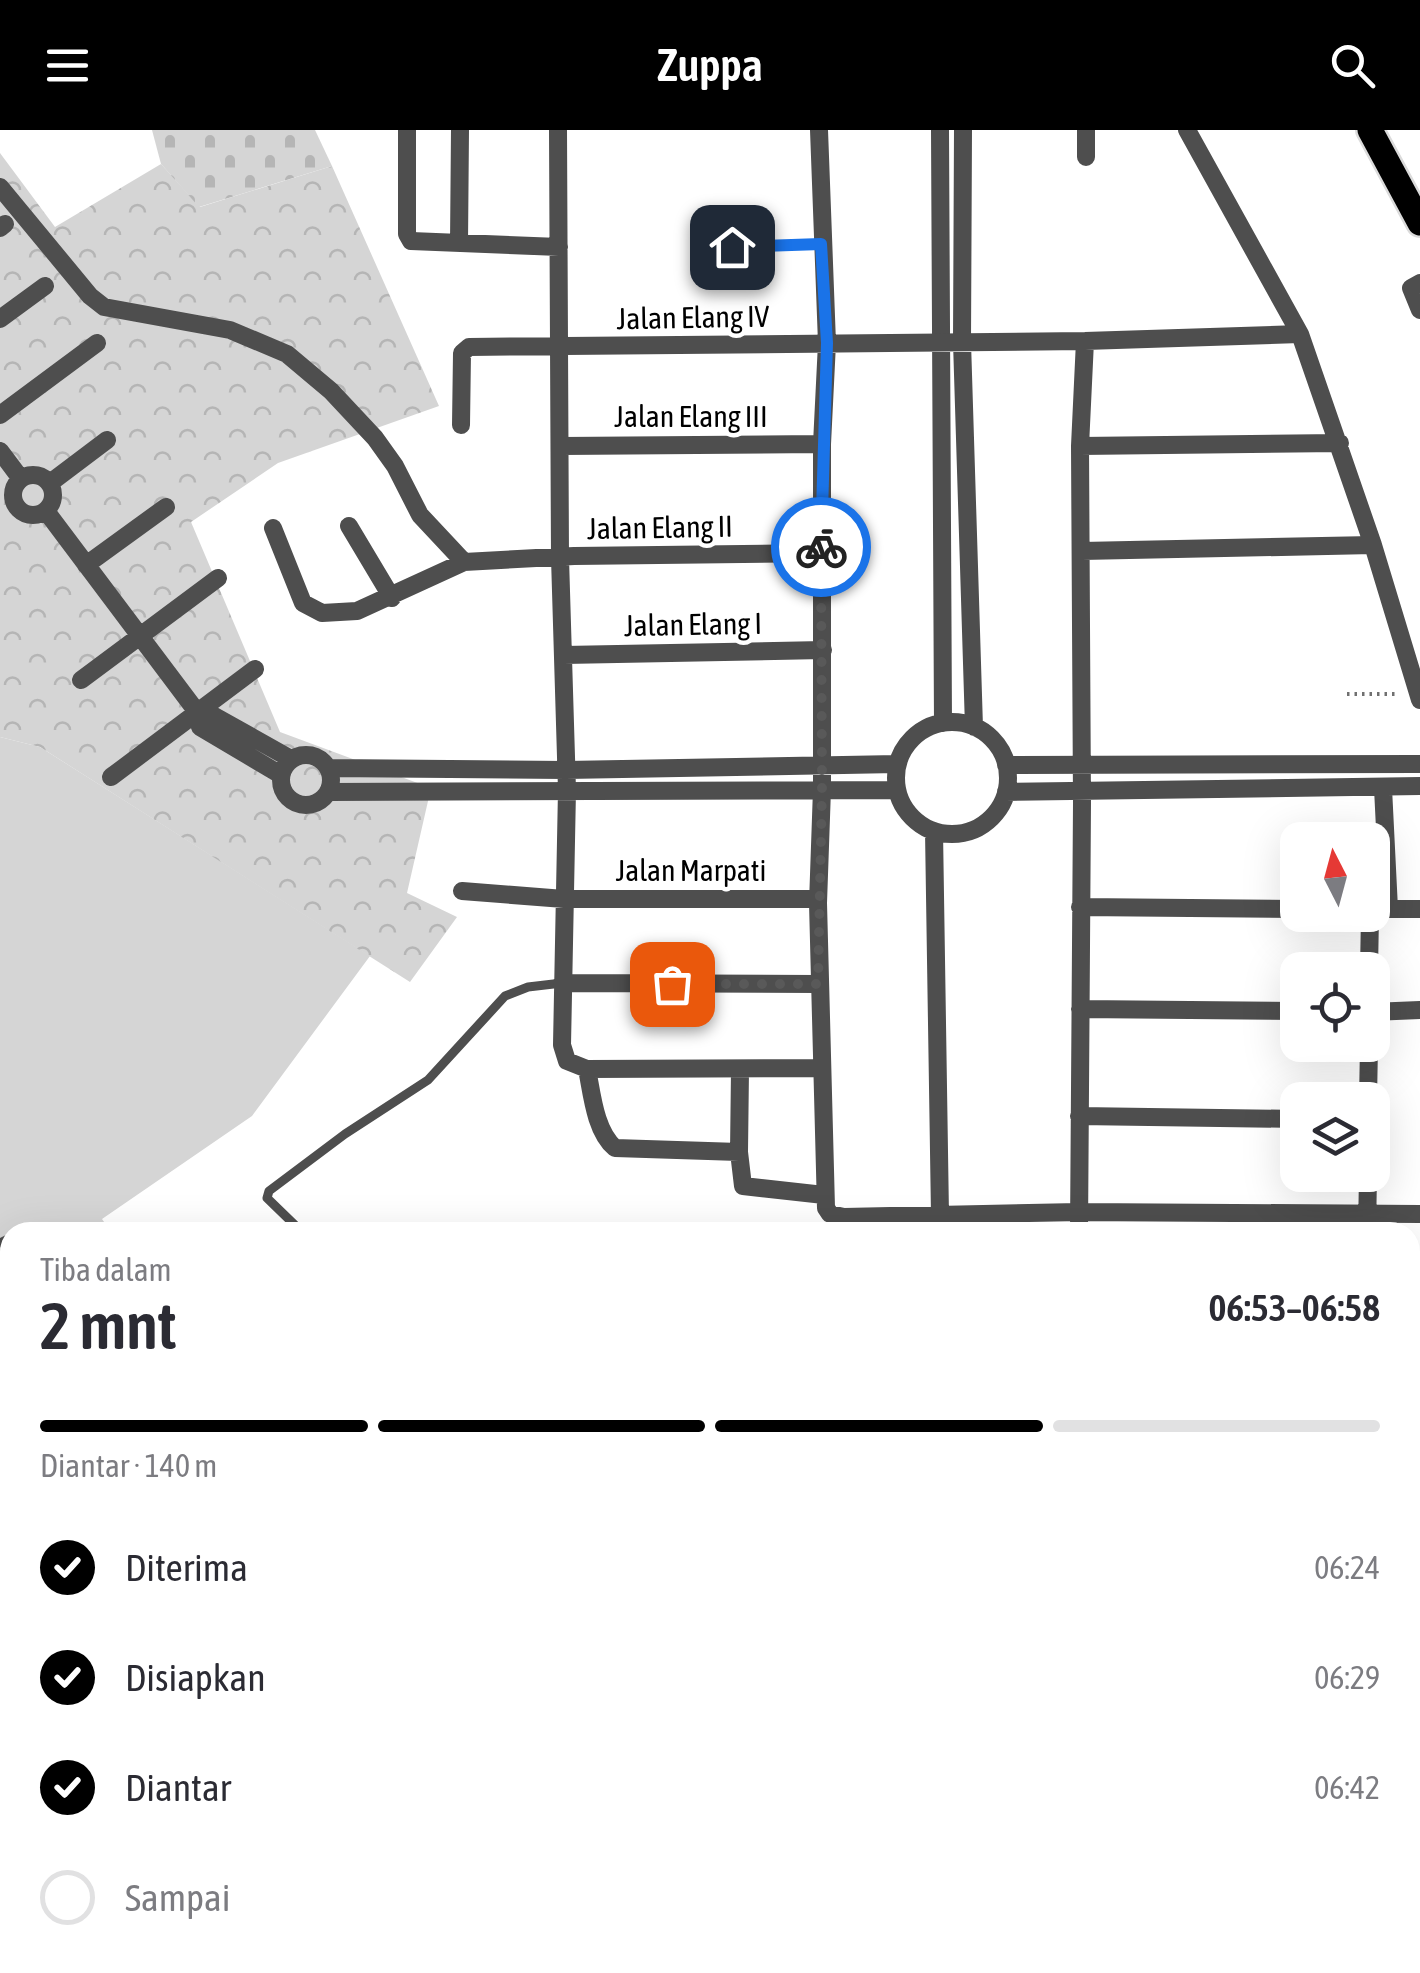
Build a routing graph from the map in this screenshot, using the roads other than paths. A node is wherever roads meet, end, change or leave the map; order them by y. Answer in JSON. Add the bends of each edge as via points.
{"nodes":[{"id":1,"x":407,"y":130,"type":"edge"},
{"id":2,"x":460,"y":130,"type":"edge"},
{"id":3,"x":558,"y":130,"type":"edge"},
{"id":4,"x":819,"y":130,"type":"edge"},
{"id":5,"x":940,"y":130,"type":"edge"},
{"id":6,"x":962,"y":130,"type":"edge"},
{"id":7,"x":1086,"y":130,"type":"edge"},
{"id":8,"x":1187,"y":130,"type":"edge"},
{"id":9,"x":1370,"y":130,"type":"edge"},
{"id":10,"x":1086,"y":156,"type":"dead end"},
{"id":11,"x":0,"y":186,"type":"edge"},
{"id":12,"x":1420,"y":222,"type":"edge"},
{"id":13,"x":459,"y":243,"type":"junction"},
{"id":14,"x":821,"y":244,"type":"junction"},
{"id":15,"x":559,"y":247,"type":"junction"},
{"id":16,"x":732,"y":247,"type":"dead end"},
{"id":17,"x":1420,"y":283,"type":"edge"},
{"id":18,"x":44,"y":286,"type":"dead end"},
{"id":19,"x":1420,"y":310,"type":"edge"},
{"id":20,"x":0,"y":319,"type":"edge"},
{"id":21,"x":1300,"y":334,"type":"junction"},
{"id":22,"x":940,"y":340,"type":"junction"},
{"id":23,"x":1085,"y":341,"type":"junction"},
{"id":24,"x":962,"y":342,"type":"junction"},
{"id":25,"x":97,"y":343,"type":"dead end"},
{"id":26,"x":827,"y":343,"type":"junction"},
{"id":27,"x":561,"y":347,"type":"junction"},
{"id":28,"x":0,"y":415,"type":"edge"},
{"id":29,"x":460,"y":425,"type":"dead end"},
{"id":30,"x":106,"y":440,"type":"dead end"},
{"id":31,"x":1340,"y":443,"type":"junction"},
{"id":32,"x":822,"y":444,"type":"junction"},
{"id":33,"x":561,"y":446,"type":"junction"},
{"id":34,"x":1080,"y":446,"type":"junction"},
{"id":35,"x":0,"y":451,"type":"edge"},
{"id":36,"x":21,"y":478,"type":"junction"},
{"id":37,"x":50,"y":482,"type":"junction"},
{"id":38,"x":166,"y":506,"type":"dead end"},
{"id":39,"x":46,"y":510,"type":"junction"},
{"id":40,"x":349,"y":526,"type":"dead end"},
{"id":41,"x":273,"y":528,"type":"dead end"},
{"id":42,"x":1374,"y":545,"type":"junction"},
{"id":43,"x":1082,"y":551,"type":"junction"},
{"id":44,"x":821,"y":553,"type":"junction"},
{"id":45,"x":560,"y":558,"type":"junction"},
{"id":46,"x":464,"y":562,"type":"junction"},
{"id":47,"x":86,"y":565,"type":"junction"},
{"id":48,"x":218,"y":578,"type":"dead end"},
{"id":49,"x":392,"y":598,"type":"junction"},
{"id":50,"x":140,"y":636,"type":"junction"},
{"id":51,"x":823,"y":650,"type":"junction"},
{"id":52,"x":564,"y":655,"type":"junction"},
{"id":53,"x":255,"y":669,"type":"dead end"},
{"id":54,"x":82,"y":680,"type":"dead end"},
{"id":55,"x":1419,"y":697,"type":"edge"},
{"id":56,"x":198,"y":712,"type":"junction"},
{"id":57,"x":943,"y":723,"type":"junction"},
{"id":58,"x":974,"y":727,"type":"junction"},
{"id":59,"x":292,"y":759,"type":"junction"},
{"id":60,"x":898,"y":764,"type":"junction"},
{"id":61,"x":1420,"y":764,"type":"edge"},
{"id":62,"x":1006,"y":765,"type":"junction"},
{"id":63,"x":822,"y":766,"type":"junction"},
{"id":64,"x":1080,"y":766,"type":"junction"},
{"id":65,"x":329,"y":768,"type":"junction"},
{"id":66,"x":281,"y":775,"type":"junction"},
{"id":67,"x":111,"y":776,"type":"dead end"},
{"id":68,"x":566,"y":780,"type":"junction"},
{"id":69,"x":1420,"y":786,"type":"edge"},
{"id":70,"x":1383,"y":788,"type":"junction"},
{"id":71,"x":822,"y":789,"type":"junction"},
{"id":72,"x":1081,"y":789,"type":"junction"},
{"id":73,"x":897,"y":790,"type":"junction"},
{"id":74,"x":328,"y":792,"type":"junction"},
{"id":75,"x":1006,"y":792,"type":"junction"},
{"id":76,"x":1381,"y":822,"type":"edge"},
{"id":77,"x":934,"y":831,"type":"junction"},
{"id":78,"x":462,"y":891,"type":"dead end"},
{"id":79,"x":818,"y":898,"type":"junction"},
{"id":80,"x":564,"y":899,"type":"junction"},
{"id":81,"x":1080,"y":908,"type":"junction"},
{"id":82,"x":1280,"y":908,"type":"edge"},
{"id":83,"x":1420,"y":909,"type":"edge"},
{"id":84,"x":1390,"y":910,"type":"edge"},
{"id":85,"x":562,"y":983,"type":"junction"},
{"id":86,"x":818,"y":984,"type":"junction"},
{"id":87,"x":1080,"y":1009,"type":"junction"},
{"id":88,"x":1420,"y":1010,"type":"edge"},
{"id":89,"x":1280,"y":1011,"type":"edge"},
{"id":90,"x":1390,"y":1011,"type":"edge"},
{"id":91,"x":822,"y":1068,"type":"junction"},
{"id":92,"x":587,"y":1069,"type":"junction"},
{"id":93,"x":740,"y":1070,"type":"junction"},
{"id":94,"x":1079,"y":1116,"type":"junction"},
{"id":95,"x":1280,"y":1119,"type":"edge"},
{"id":96,"x":739,"y":1152,"type":"junction"},
{"id":97,"x":1368,"y":1192,"type":"edge"},
{"id":98,"x":824,"y":1195,"type":"junction"},
{"id":99,"x":1079,"y":1212,"type":"junction"},
{"id":100,"x":1420,"y":1214,"type":"edge"},
{"id":101,"x":940,"y":1215,"type":"junction"},
{"id":102,"x":292,"y":1222,"type":"edge"},
{"id":103,"x":1079,"y":1222,"type":"edge"},
{"id":104,"x":1319,"y":1222,"type":"edge"},
{"id":105,"x":1367,"y":1222,"type":"edge"},
{"id":106,"x":1378,"y":1222,"type":"edge"}],
"edges":[{"from":1,"to":13,"type":"street","via":[[408,238]]},
{"from":2,"to":13,"type":"street"},
{"from":3,"to":15,"type":"street"},
{"from":4,"to":14,"type":"street"},
{"from":5,"to":22,"type":"street"},
{"from":6,"to":24,"type":"street"},
{"from":7,"to":10,"type":"street"},
{"from":8,"to":21,"type":"street"},
{"from":9,"to":12,"type":"main road"},
{"from":11,"to":46,"type":"street","via":[[104,307],[230,330],[303,366],[374,438],[420,516]]},
{"from":13,"to":15,"type":"street"},
{"from":14,"to":16,"type":"lane"},
{"from":14,"to":26,"type":"street"},
{"from":15,"to":27,"type":"street"},
{"from":17,"to":19,"type":"street","via":[[1411,288]]},
{"from":18,"to":20,"type":"street"},
{"from":21,"to":23,"type":"street","name":"Jalan Elang IV"},
{"from":21,"to":31,"type":"street"},
{"from":22,"to":24,"type":"street","name":"Jalan Elang IV"},
{"from":22,"to":26,"type":"street","name":"Jalan Elang IV"},
{"from":22,"to":57,"type":"street"},
{"from":23,"to":24,"type":"street","name":"Jalan Elang IV"},
{"from":23,"to":34,"type":"street"},
{"from":24,"to":58,"type":"street"},
{"from":25,"to":28,"type":"street"},
{"from":26,"to":27,"type":"street","name":"Jalan Elang IV"},
{"from":26,"to":32,"type":"street"},
{"from":27,"to":29,"type":"street","name":"Jalan Elang IV","via":[[464,348]]},
{"from":27,"to":33,"type":"street"},
{"from":30,"to":37,"type":"street"},
{"from":31,"to":34,"type":"street"},
{"from":31,"to":42,"type":"street"},
{"from":32,"to":33,"type":"street","name":"Jalan Elang III"},
{"from":32,"to":44,"type":"street"},
{"from":33,"to":45,"type":"street"},
{"from":34,"to":43,"type":"street"},
{"from":35,"to":36,"type":"street"},
{"from":36,"to":37,"type":"street","via":[[33,474]]},
{"from":36,"to":39,"type":"street","via":[[13,495],[17,507],[28,514]]},
{"from":37,"to":39,"type":"street","via":[[53,500]]},
{"from":38,"to":47,"type":"street"},
{"from":39,"to":47,"type":"street"},
{"from":40,"to":49,"type":"street"},
{"from":41,"to":49,"type":"street","via":[[312,610],[339,614]]},
{"from":42,"to":43,"type":"street"},
{"from":42,"to":55,"type":"street"},
{"from":43,"to":64,"type":"street"},
{"from":44,"to":45,"type":"street","name":"Jalan Elang II"},
{"from":44,"to":51,"type":"street"},
{"from":45,"to":46,"type":"street","name":"Jalan Elang II"},
{"from":45,"to":52,"type":"street"},
{"from":46,"to":49,"type":"street"},
{"from":47,"to":50,"type":"street"},
{"from":48,"to":50,"type":"street"},
{"from":50,"to":54,"type":"street"},
{"from":50,"to":56,"type":"street"},
{"from":51,"to":52,"type":"street","name":"Jalan Elang I"},
{"from":51,"to":63,"type":"street"},
{"from":52,"to":68,"type":"street"},
{"from":53,"to":56,"type":"street"},
{"from":56,"to":59,"type":"street"},
{"from":56,"to":66,"type":"street","via":[[200,727]]},
{"from":56,"to":67,"type":"street"},
{"from":57,"to":58,"type":"street"},
{"from":57,"to":60,"type":"street","via":[[919,733]]},
{"from":58,"to":62,"type":"street","via":[[994,742]]},
{"from":59,"to":65,"type":"street","via":[[312,755]]},
{"from":59,"to":66,"type":"street"},
{"from":60,"to":63,"type":"street"},
{"from":60,"to":73,"type":"street"},
{"from":61,"to":64,"type":"street"},
{"from":62,"to":64,"type":"street"},
{"from":62,"to":75,"type":"street"},
{"from":63,"to":68,"type":"street"},
{"from":63,"to":71,"type":"street"},
{"from":64,"to":72,"type":"street"},
{"from":65,"to":68,"type":"street"},
{"from":65,"to":74,"type":"street"},
{"from":66,"to":74,"type":"street","via":[[288,797],[302,805]]},
{"from":68,"to":71,"type":"street"},
{"from":68,"to":74,"type":"street"},
{"from":68,"to":80,"type":"street"},
{"from":69,"to":70,"type":"street"},
{"from":70,"to":72,"type":"street"},
{"from":70,"to":76,"type":"street"},
{"from":71,"to":73,"type":"street"},
{"from":71,"to":79,"type":"street"},
{"from":72,"to":75,"type":"street"},
{"from":72,"to":81,"type":"street"},
{"from":73,"to":77,"type":"street","via":[[910,816]]},
{"from":75,"to":77,"type":"street","via":[[994,814],[973,830]]},
{"from":77,"to":101,"type":"street"},
{"from":78,"to":80,"type":"street","name":"Jalan Marpati"},
{"from":79,"to":80,"type":"street","name":"Jalan Marpati"},
{"from":79,"to":86,"type":"street"},
{"from":80,"to":85,"type":"street"},
{"from":81,"to":82,"type":"street"},
{"from":81,"to":87,"type":"street"},
{"from":83,"to":84,"type":"street"},
{"from":85,"to":86,"type":"street"},
{"from":85,"to":92,"type":"street","via":[[562,1045],[567,1061]]},
{"from":85,"to":102,"type":"lane","via":[[505,996],[428,1080],[269,1191],[267,1198]]},
{"from":86,"to":91,"type":"street"},
{"from":87,"to":89,"type":"street"},
{"from":87,"to":94,"type":"street"},
{"from":88,"to":90,"type":"street"},
{"from":91,"to":93,"type":"street"},
{"from":91,"to":98,"type":"street"},
{"from":92,"to":93,"type":"street"},
{"from":92,"to":96,"type":"street","via":[[598,1119],[615,1148]]},
{"from":93,"to":96,"type":"street"},
{"from":94,"to":95,"type":"street"},
{"from":94,"to":99,"type":"street"},
{"from":96,"to":98,"type":"street","via":[[743,1186]]},
{"from":97,"to":105,"type":"street"},
{"from":98,"to":101,"type":"street","via":[[836,1216]]},
{"from":99,"to":101,"type":"street"},
{"from":99,"to":103,"type":"street"},
{"from":99,"to":104,"type":"street"},
{"from":100,"to":106,"type":"street"}]}
